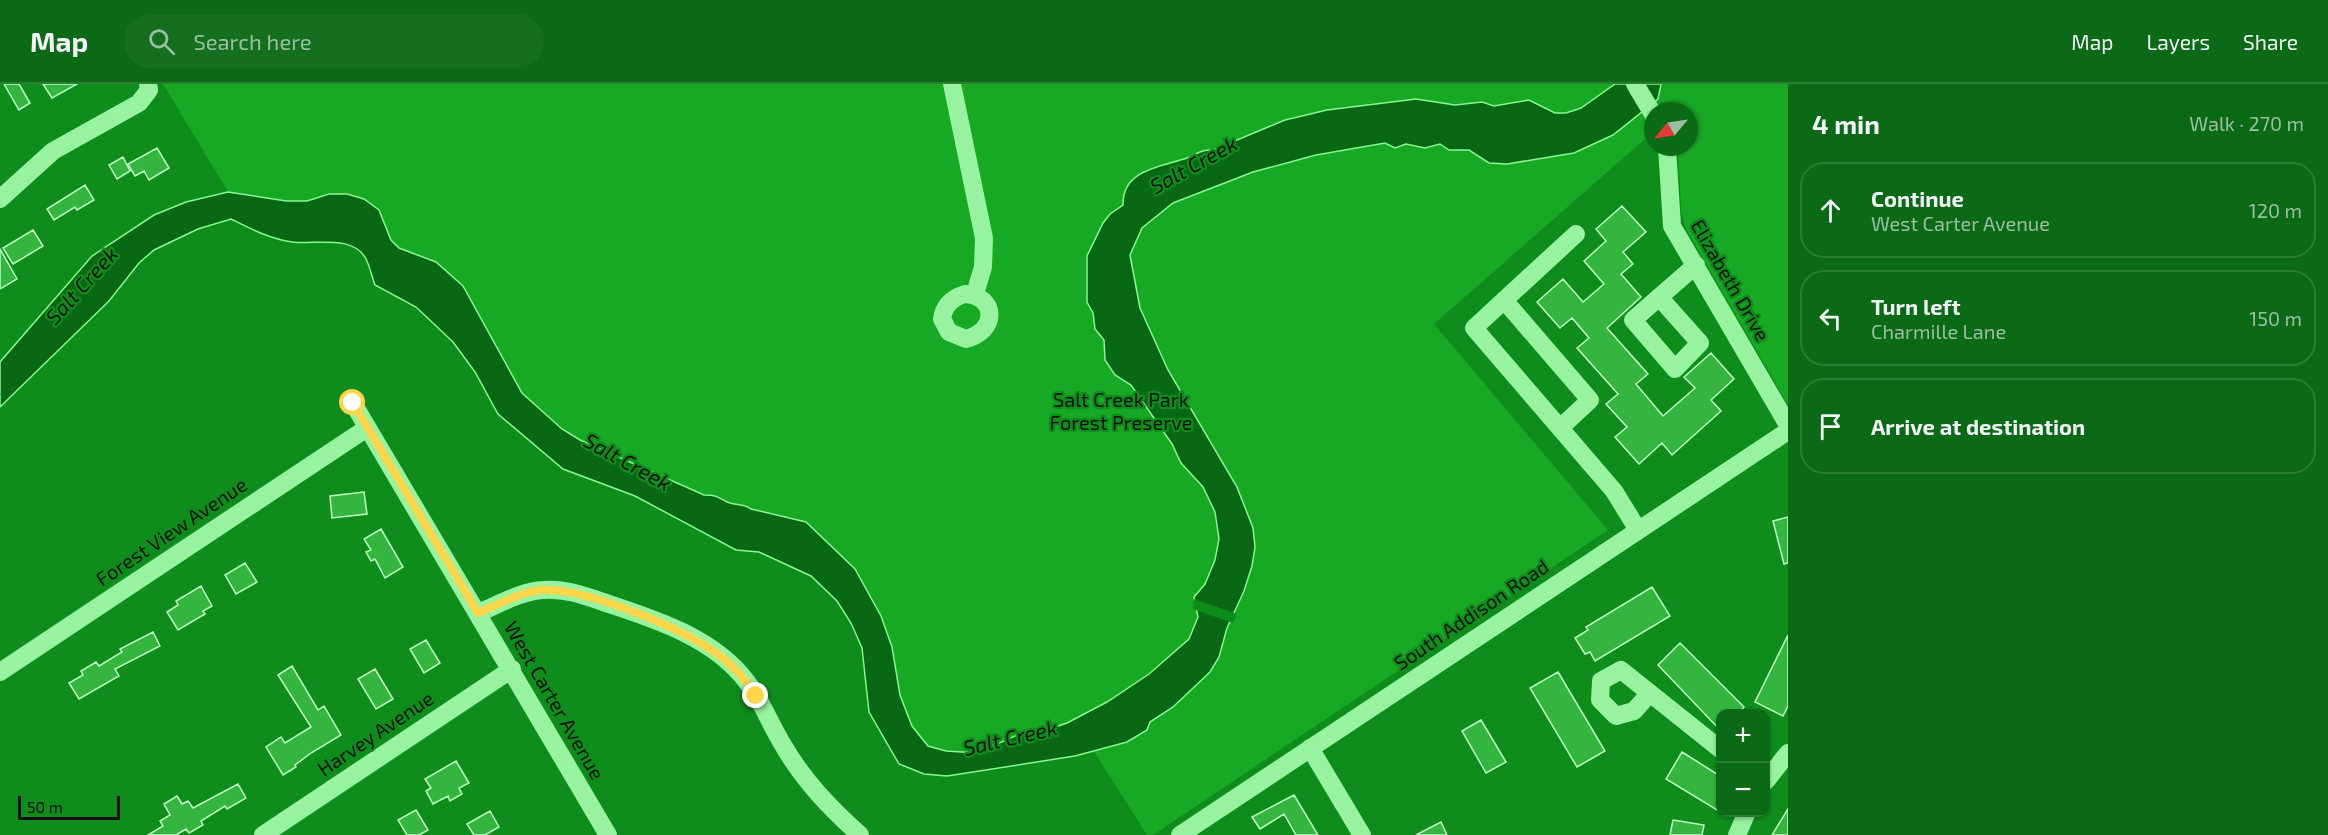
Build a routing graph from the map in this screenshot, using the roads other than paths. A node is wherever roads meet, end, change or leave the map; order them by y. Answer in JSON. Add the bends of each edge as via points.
{"nodes":[{"id":1,"x":952,"y":84,"type":"edge"},
{"id":2,"x":1635,"y":84,"type":"edge"},
{"id":3,"x":149,"y":87,"type":"edge"},
{"id":4,"x":1646,"y":102,"type":"edge"},
{"id":5,"x":1668,"y":156,"type":"edge"},
{"id":6,"x":0,"y":199,"type":"edge"},
{"id":7,"x":1576,"y":234,"type":"dead end"},
{"id":8,"x":1696,"y":265,"type":"junction"},
{"id":9,"x":975,"y":294,"type":"dead end"},
{"id":10,"x":1659,"y":297,"type":"dead end"},
{"id":11,"x":1503,"y":300,"type":"junction"},
{"id":12,"x":353,"y":403,"type":"dead end"},
{"id":13,"x":1788,"y":425,"type":"edge"},
{"id":14,"x":367,"y":428,"type":"junction"},
{"id":15,"x":1560,"y":428,"type":"junction"},
{"id":16,"x":1788,"y":431,"type":"edge"},
{"id":17,"x":1638,"y":530,"type":"junction"},
{"id":18,"x":478,"y":613,"type":"junction"},
{"id":19,"x":512,"y":669,"type":"junction"},
{"id":20,"x":0,"y":672,"type":"edge"},
{"id":21,"x":1650,"y":693,"type":"dead end"},
{"id":22,"x":1716,"y":746,"type":"edge"},
{"id":23,"x":1310,"y":748,"type":"junction"},
{"id":24,"x":1788,"y":753,"type":"edge"},
{"id":25,"x":1770,"y":776,"type":"edge"},
{"id":26,"x":1745,"y":817,"type":"edge"},
{"id":27,"x":263,"y":835,"type":"edge"},
{"id":28,"x":608,"y":835,"type":"edge"},
{"id":29,"x":860,"y":835,"type":"edge"},
{"id":30,"x":1180,"y":835,"type":"edge"},
{"id":31,"x":1362,"y":835,"type":"edge"},
{"id":32,"x":1737,"y":835,"type":"edge"}],
"edges":[{"from":1,"to":9,"type":"street","via":[[984,237],[983,267]]},
{"from":2,"to":4,"type":"street"},
{"from":3,"to":6,"type":"street","via":[[139,103],[53,151]]},
{"from":5,"to":8,"type":"street","name":"Elizabeth Drive","via":[[1672,226]]},
{"from":7,"to":11,"type":"street"},
{"from":8,"to":10,"type":"street"},
{"from":8,"to":13,"type":"street","name":"Elizabeth Drive"},
{"from":11,"to":15,"type":"street","via":[[1474,328]]},
{"from":11,"to":15,"type":"street","via":[[1590,400]]},
{"from":12,"to":14,"type":"street","name":"West Carter Avenue"},
{"from":14,"to":18,"type":"street","name":"West Carter Avenue"},
{"from":14,"to":20,"type":"street","name":"Forest View Avenue"},
{"from":15,"to":17,"type":"street","via":[[1614,491]]},
{"from":16,"to":17,"type":"street","name":"South Addison Road"},
{"from":17,"to":23,"type":"street","name":"South Addison Road"},
{"from":18,"to":19,"type":"street","name":"West Carter Avenue"},
{"from":18,"to":29,"type":"street","via":[[526,593],[557,590],[631,611],[702,644],[727,661],[746,681],[802,773]]},
{"from":19,"to":27,"type":"street","name":"Harvey Avenue"},
{"from":19,"to":28,"type":"street","name":"West Carter Avenue"},
{"from":21,"to":22,"type":"street"},
{"from":23,"to":30,"type":"street","name":"South Addison Road"},
{"from":23,"to":31,"type":"street"},
{"from":24,"to":25,"type":"street"},
{"from":26,"to":32,"type":"street"}]}
